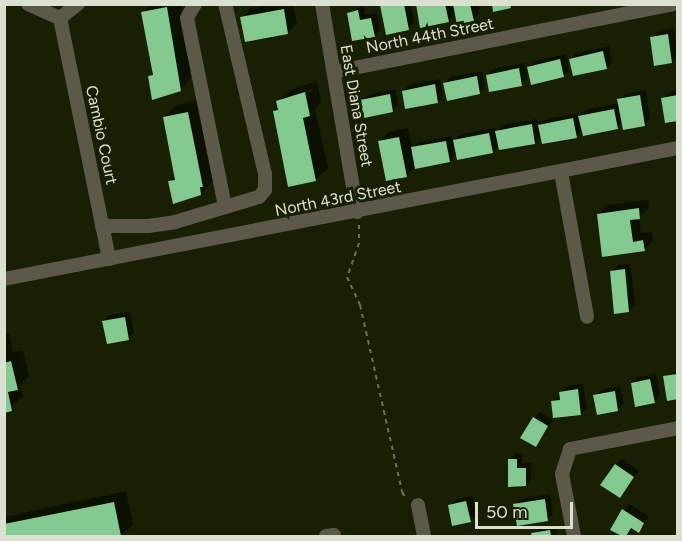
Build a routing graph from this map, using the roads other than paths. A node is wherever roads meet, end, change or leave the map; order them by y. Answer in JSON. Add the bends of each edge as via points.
{"nodes":[{"id":1,"x":28,"y":4,"type":"edge"},
{"id":2,"x":78,"y":4,"type":"edge"},
{"id":3,"x":195,"y":4,"type":"edge"},
{"id":4,"x":225,"y":4,"type":"edge"},
{"id":5,"x":322,"y":4,"type":"edge"},
{"id":6,"x":673,"y":4,"type":"edge"},
{"id":7,"x":60,"y":18,"type":"junction"},
{"id":8,"x":334,"y":72,"type":"junction"},
{"id":9,"x":678,"y":148,"type":"edge"},
{"id":10,"x":561,"y":172,"type":"junction"},
{"id":11,"x":225,"y":206,"type":"junction"},
{"id":12,"x":358,"y":219,"type":"junction"},
{"id":13,"x":102,"y":226,"type":"junction"},
{"id":14,"x":109,"y":258,"type":"junction"},
{"id":15,"x":4,"y":279,"type":"edge"},
{"id":16,"x":587,"y":317,"type":"dead end"},
{"id":17,"x":678,"y":428,"type":"edge"},
{"id":18,"x":418,"y":505,"type":"road end"},
{"id":19,"x":424,"y":537,"type":"edge"},
{"id":20,"x":574,"y":537,"type":"edge"}],
"edges":[{"from":1,"to":7,"type":"street"},
{"from":2,"to":7,"type":"street"},
{"from":3,"to":11,"type":"street","via":[[187,18]]},
{"from":4,"to":11,"type":"street","via":[[265,174],[265,190],[259,197]]},
{"from":5,"to":8,"type":"street","name":"East Diana Street"},
{"from":6,"to":8,"type":"street","name":"North 44th Street"},
{"from":7,"to":13,"type":"street","name":"Cambio Court"},
{"from":8,"to":12,"type":"street","name":"East Diana Street"},
{"from":9,"to":10,"type":"street","name":"North 43rd Street"},
{"from":10,"to":12,"type":"street","name":"North 43rd Street"},
{"from":10,"to":16,"type":"street"},
{"from":11,"to":13,"type":"street","via":[[148,226]]},
{"from":12,"to":14,"type":"street","name":"North 43rd Street"},
{"from":13,"to":14,"type":"street","name":"Cambio Court"},
{"from":14,"to":15,"type":"street","name":"North 43rd Street"},
{"from":17,"to":20,"type":"street","via":[[570,449],[562,474]]},
{"from":18,"to":19,"type":"street"}]}
